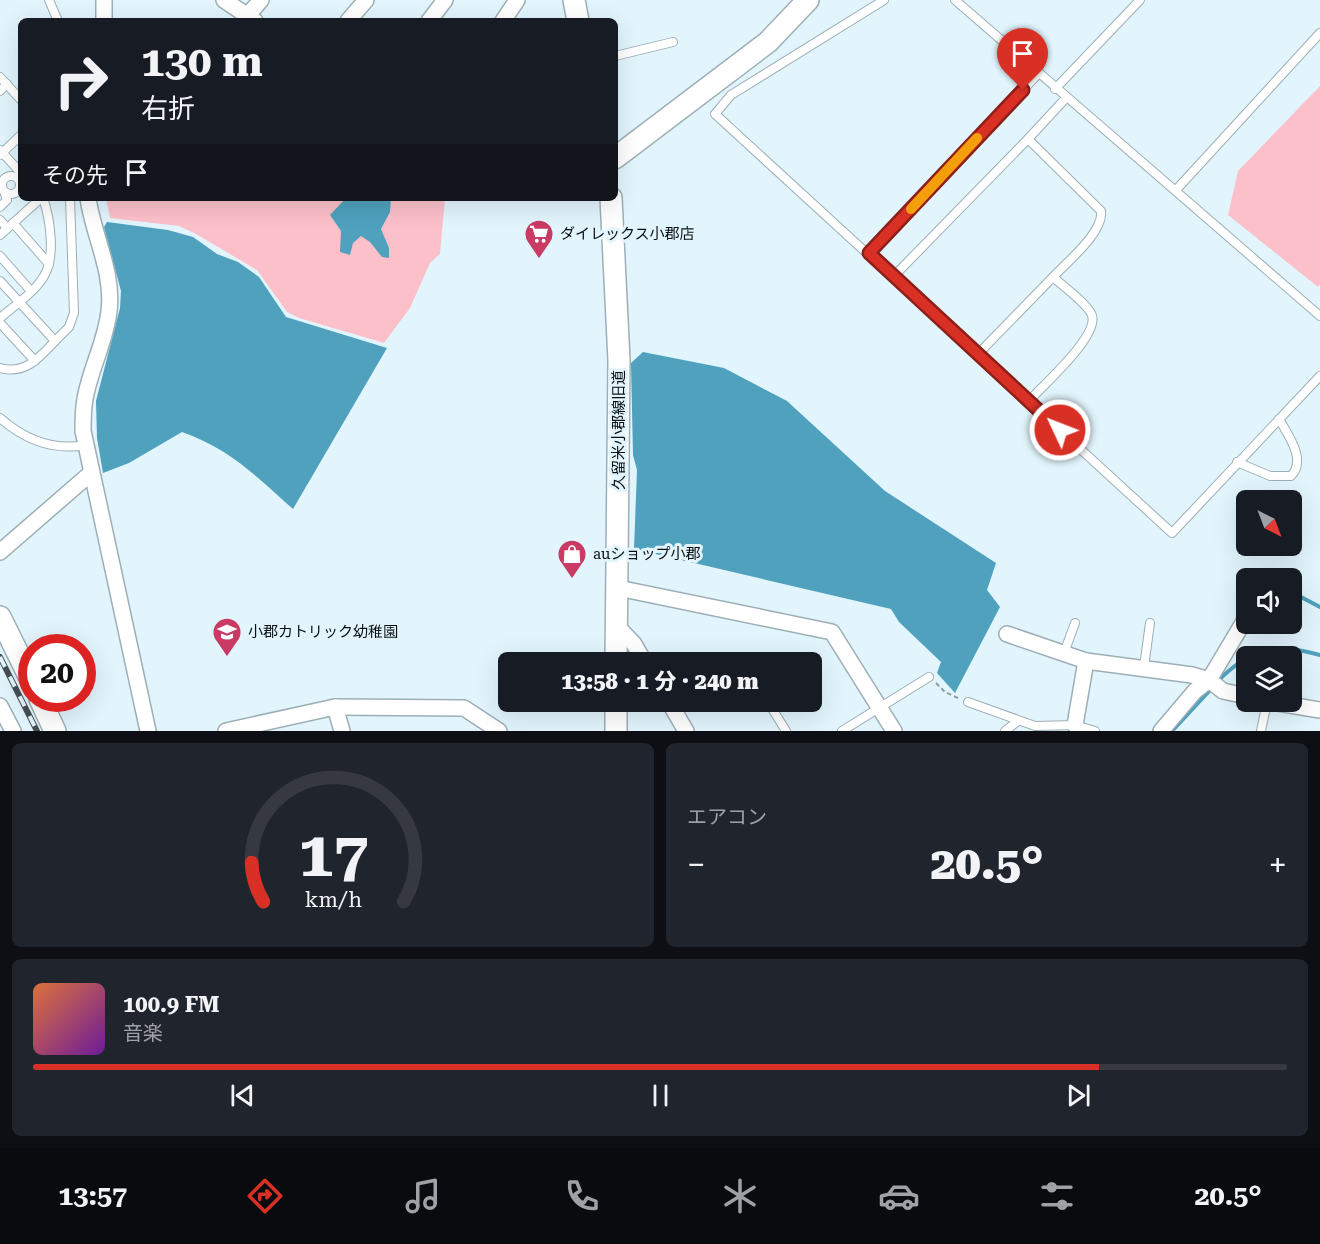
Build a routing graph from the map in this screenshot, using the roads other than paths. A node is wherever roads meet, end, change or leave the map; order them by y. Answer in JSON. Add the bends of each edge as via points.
{"nodes":[{"id":1,"x":49,"y":0,"type":"edge"},
{"id":2,"x":104,"y":0,"type":"edge"},
{"id":3,"x":224,"y":0,"type":"edge"},
{"id":4,"x":261,"y":0,"type":"edge"},
{"id":5,"x":366,"y":0,"type":"edge"},
{"id":6,"x":445,"y":0,"type":"edge"},
{"id":7,"x":517,"y":0,"type":"edge"},
{"id":8,"x":574,"y":0,"type":"edge"},
{"id":9,"x":808,"y":0,"type":"edge"},
{"id":10,"x":884,"y":0,"type":"edge"},
{"id":11,"x":956,"y":0,"type":"edge"},
{"id":12,"x":1140,"y":0,"type":"edge"},
{"id":13,"x":56,"y":18,"type":"edge"},
{"id":14,"x":105,"y":18,"type":"edge"},
{"id":15,"x":251,"y":18,"type":"edge"},
{"id":16,"x":351,"y":18,"type":"edge"},
{"id":17,"x":431,"y":18,"type":"edge"},
{"id":18,"x":505,"y":18,"type":"edge"},
{"id":19,"x":577,"y":18,"type":"edge"},
{"id":20,"x":1320,"y":33,"type":"edge"},
{"id":21,"x":673,"y":42,"type":"dead end"},
{"id":22,"x":618,"y":55,"type":"edge"},
{"id":23,"x":1038,"y":74,"type":"junction"},
{"id":24,"x":0,"y":77,"type":"edge"},
{"id":25,"x":7,"y":84,"type":"junction"},
{"id":26,"x":1056,"y":89,"type":"junction"},
{"id":27,"x":0,"y":91,"type":"edge"},
{"id":28,"x":18,"y":97,"type":"edge"},
{"id":29,"x":1066,"y":98,"type":"junction"},
{"id":30,"x":18,"y":138,"type":"edge"},
{"id":31,"x":1028,"y":139,"type":"junction"},
{"id":32,"x":1,"y":153,"type":"edge"},
{"id":33,"x":618,"y":156,"type":"edge"},
{"id":34,"x":18,"y":174,"type":"edge"},
{"id":35,"x":18,"y":177,"type":"edge"},
{"id":36,"x":2,"y":190,"type":"edge"},
{"id":37,"x":1176,"y":190,"type":"junction"},
{"id":38,"x":18,"y":192,"type":"edge"},
{"id":39,"x":39,"y":201,"type":"edge"},
{"id":40,"x":43,"y":201,"type":"edge"},
{"id":41,"x":70,"y":201,"type":"edge"},
{"id":42,"x":88,"y":201,"type":"edge"},
{"id":43,"x":611,"y":201,"type":"edge"},
{"id":44,"x":0,"y":207,"type":"edge"},
{"id":45,"x":0,"y":220,"type":"edge"},
{"id":46,"x":10,"y":226,"type":"junction"},
{"id":47,"x":0,"y":235,"type":"edge"},
{"id":48,"x":869,"y":253,"type":"junction"},
{"id":49,"x":0,"y":256,"type":"edge"},
{"id":50,"x":49,"y":264,"type":"junction"},
{"id":51,"x":894,"y":276,"type":"junction"},
{"id":52,"x":1053,"y":277,"type":"junction"},
{"id":53,"x":0,"y":281,"type":"edge"},
{"id":54,"x":30,"y":291,"type":"junction"},
{"id":55,"x":18,"y":302,"type":"junction"},
{"id":56,"x":1320,"y":316,"type":"edge"},
{"id":57,"x":0,"y":318,"type":"edge"},
{"id":58,"x":0,"y":323,"type":"edge"},
{"id":59,"x":55,"y":341,"type":"junction"},
{"id":60,"x":978,"y":354,"type":"junction"},
{"id":61,"x":35,"y":361,"type":"junction"},
{"id":62,"x":0,"y":368,"type":"edge"},
{"id":63,"x":1320,"y":376,"type":"edge"},
{"id":64,"x":1029,"y":401,"type":"junction"},
{"id":65,"x":0,"y":418,"type":"edge"},
{"id":66,"x":1279,"y":419,"type":"junction"},
{"id":67,"x":86,"y":446,"type":"junction"},
{"id":68,"x":1237,"y":462,"type":"junction"},
{"id":69,"x":91,"y":473,"type":"junction"},
{"id":70,"x":0,"y":552,"type":"edge"},
{"id":71,"x":618,"y":588,"type":"junction"},
{"id":72,"x":0,"y":617,"type":"edge"},
{"id":73,"x":1074,"y":623,"type":"dead end"},
{"id":74,"x":1150,"y":623,"type":"dead end"},
{"id":75,"x":615,"y":624,"type":"junction"},
{"id":76,"x":1007,"y":634,"type":"dead end"},
{"id":77,"x":1236,"y":634,"type":"edge"},
{"id":78,"x":616,"y":652,"type":"edge"},
{"id":79,"x":639,"y":652,"type":"edge"},
{"id":80,"x":1064,"y":653,"type":"junction"},
{"id":81,"x":18,"y":654,"type":"edge"},
{"id":82,"x":1086,"y":661,"type":"junction"},
{"id":83,"x":1144,"y":667,"type":"junction"},
{"id":84,"x":929,"y":677,"type":"road end"},
{"id":85,"x":1209,"y":680,"type":"junction"},
{"id":86,"x":1236,"y":694,"type":"edge"},
{"id":87,"x":968,"y":702,"type":"road end"},
{"id":88,"x":0,"y":706,"type":"edge"},
{"id":89,"x":335,"y":707,"type":"junction"},
{"id":90,"x":879,"y":707,"type":"junction"},
{"id":91,"x":1302,"y":707,"type":"edge"},
{"id":92,"x":1320,"y":710,"type":"edge"},
{"id":93,"x":46,"y":712,"type":"edge"},
{"id":94,"x":616,"y":712,"type":"edge"},
{"id":95,"x":675,"y":712,"type":"edge"},
{"id":96,"x":774,"y":712,"type":"edge"},
{"id":97,"x":1265,"y":712,"type":"edge"},
{"id":98,"x":1018,"y":721,"type":"junction"},
{"id":99,"x":1075,"y":726,"type":"junction"},
{"id":100,"x":255,"y":728,"type":"edge"},
{"id":101,"x":13,"y":731,"type":"edge"},
{"id":102,"x":56,"y":731,"type":"edge"},
{"id":103,"x":148,"y":731,"type":"edge"},
{"id":104,"x":226,"y":731,"type":"edge"},
{"id":105,"x":342,"y":731,"type":"edge"},
{"id":106,"x":499,"y":731,"type":"edge"},
{"id":107,"x":616,"y":731,"type":"edge"},
{"id":108,"x":686,"y":731,"type":"edge"},
{"id":109,"x":786,"y":731,"type":"edge"},
{"id":110,"x":842,"y":731,"type":"edge"},
{"id":111,"x":894,"y":731,"type":"edge"},
{"id":112,"x":1005,"y":731,"type":"edge"},
{"id":113,"x":1095,"y":731,"type":"edge"},
{"id":114,"x":1161,"y":731,"type":"edge"},
{"id":115,"x":1261,"y":731,"type":"edge"}],
"edges":[{"from":1,"to":13,"type":"lane"},
{"from":2,"to":14,"type":"street"},
{"from":3,"to":15,"type":"street"},
{"from":4,"to":15,"type":"street"},
{"from":5,"to":16,"type":"street"},
{"from":6,"to":17,"type":"street"},
{"from":7,"to":18,"type":"street"},
{"from":8,"to":19,"type":"street"},
{"from":9,"to":33,"type":"street","via":[[768,42]]},
{"from":10,"to":48,"type":"lane","via":[[731,95],[715,114]]},
{"from":11,"to":23,"type":"lane"},
{"from":12,"to":26,"type":"lane"},
{"from":20,"to":37,"type":"lane"},
{"from":21,"to":22,"type":"lane"},
{"from":23,"to":26,"type":"lane"},
{"from":23,"to":48,"type":"lane"},
{"from":24,"to":25,"type":"lane"},
{"from":25,"to":27,"type":"lane"},
{"from":25,"to":28,"type":"lane"},
{"from":26,"to":29,"type":"lane"},
{"from":29,"to":31,"type":"lane"},
{"from":29,"to":37,"type":"lane"},
{"from":30,"to":32,"type":"lane"},
{"from":31,"to":51,"type":"lane"},
{"from":31,"to":52,"type":"lane","via":[[1101,211],[1096,231]]},
{"from":32,"to":34,"type":"lane"},
{"from":35,"to":36,"type":"lane","via":[[4,178]]},
{"from":36,"to":38,"type":"lane","via":[[9,194]]},
{"from":36,"to":44,"type":"lane","via":[[7,200]]},
{"from":37,"to":56,"type":"lane"},
{"from":39,"to":46,"type":"lane"},
{"from":40,"to":50,"type":"lane","via":[[48,212]]},
{"from":41,"to":59,"type":"lane","via":[[74,313],[69,327]]},
{"from":42,"to":67,"type":"street","via":[[107,278],[110,309],[84,400]]},
{"from":43,"to":71,"type":"street","name":"久留米小郡線旧道","via":[[619,360]]},
{"from":45,"to":46,"type":"lane"},
{"from":46,"to":47,"type":"lane"},
{"from":46,"to":50,"type":"lane"},
{"from":48,"to":51,"type":"lane"},
{"from":49,"to":54,"type":"lane"},
{"from":50,"to":54,"type":"lane"},
{"from":51,"to":60,"type":"lane"},
{"from":52,"to":60,"type":"lane"},
{"from":52,"to":64,"type":"lane","via":[[1091,312],[1092,328]]},
{"from":53,"to":55,"type":"lane"},
{"from":54,"to":55,"type":"lane"},
{"from":55,"to":57,"type":"lane"},
{"from":55,"to":59,"type":"lane"},
{"from":58,"to":61,"type":"lane"},
{"from":59,"to":61,"type":"lane"},
{"from":60,"to":64,"type":"lane"},
{"from":61,"to":62,"type":"lane","via":[[20,370]]},
{"from":63,"to":66,"type":"lane"},
{"from":64,"to":68,"type":"lane","via":[[1172,533]]},
{"from":65,"to":67,"type":"lane","via":[[13,430],[47,445],[64,449]]},
{"from":66,"to":68,"type":"lane"},
{"from":66,"to":68,"type":"lane","via":[[1293,444],[1296,471],[1291,476],[1270,476]]},
{"from":67,"to":69,"type":"street"},
{"from":69,"to":70,"type":"street"},
{"from":69,"to":103,"type":"street"},
{"from":71,"to":75,"type":"street","name":"久留米小郡線旧道"},
{"from":71,"to":90,"type":"street","via":[[832,632]]},
{"from":72,"to":81,"type":"street"},
{"from":73,"to":80,"type":"lane"},
{"from":74,"to":83,"type":"lane"},
{"from":75,"to":78,"type":"street","name":"久留米小郡線旧道"},
{"from":75,"to":79,"type":"street"},
{"from":76,"to":80,"type":"street"},
{"from":77,"to":85,"type":"street"},
{"from":80,"to":82,"type":"street"},
{"from":82,"to":83,"type":"street"},
{"from":82,"to":99,"type":"street"},
{"from":83,"to":85,"type":"street"},
{"from":84,"to":90,"type":"lane"},
{"from":85,"to":86,"type":"street","via":[[1223,691]]},
{"from":85,"to":114,"type":"street"},
{"from":87,"to":98,"type":"lane"},
{"from":88,"to":101,"type":"street"},
{"from":89,"to":100,"type":"street"},
{"from":89,"to":105,"type":"street"},
{"from":89,"to":106,"type":"street","via":[[464,708]]},
{"from":90,"to":110,"type":"lane"},
{"from":90,"to":111,"type":"street"},
{"from":91,"to":92,"type":"street"},
{"from":93,"to":102,"type":"street"},
{"from":94,"to":107,"type":"street"},
{"from":95,"to":108,"type":"street"},
{"from":96,"to":109,"type":"lane"},
{"from":97,"to":115,"type":"lane"},
{"from":98,"to":99,"type":"lane","via":[[1035,726]]},
{"from":98,"to":112,"type":"lane"},
{"from":99,"to":113,"type":"lane"},
{"from":100,"to":104,"type":"street"}]}
